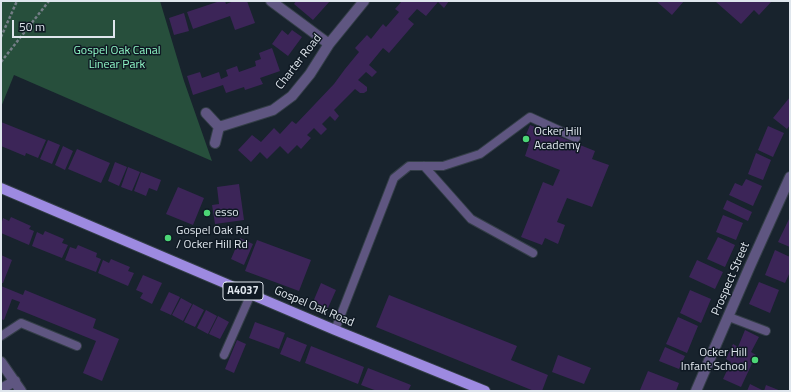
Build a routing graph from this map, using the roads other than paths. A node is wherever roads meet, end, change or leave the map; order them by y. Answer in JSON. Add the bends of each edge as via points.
{"nodes":[{"id":1,"x":271,"y":1,"type":"edge"},
{"id":2,"x":364,"y":1,"type":"edge"},
{"id":3,"x":330,"y":44,"type":"junction"},
{"id":4,"x":206,"y":113,"type":"dead end"},
{"id":5,"x":219,"y":127,"type":"junction"},
{"id":6,"x":576,"y":138,"type":"dead end"},
{"id":7,"x":215,"y":143,"type":"dead end"},
{"id":8,"x":424,"y":166,"type":"junction"},
{"id":9,"x":790,"y":176,"type":"edge"},
{"id":10,"x":1,"y":188,"type":"edge"},
{"id":11,"x":533,"y":252,"type":"dead end"},
{"id":12,"x":251,"y":294,"type":"junction"},
{"id":13,"x":729,"y":317,"type":"junction"},
{"id":14,"x":335,"y":330,"type":"junction"},
{"id":15,"x":766,"y":331,"type":"dead end"},
{"id":16,"x":1,"y":336,"type":"edge"},
{"id":17,"x":77,"y":346,"type":"dead end"},
{"id":18,"x":224,"y":355,"type":"dead end"},
{"id":19,"x":1,"y":362,"type":"edge"},
{"id":20,"x":15,"y":381,"type":"junction"},
{"id":21,"x":1,"y":389,"type":"edge"},
{"id":22,"x":21,"y":391,"type":"edge"},
{"id":23,"x":485,"y":391,"type":"edge"},
{"id":24,"x":696,"y":391,"type":"edge"}],
"edges":[{"from":1,"to":3,"type":"street"},
{"from":2,"to":3,"type":"street","name":"Charter Road"},
{"from":3,"to":5,"type":"street","name":"Charter Road","via":[[292,96],[273,110]]},
{"from":4,"to":5,"type":"street"},
{"from":5,"to":7,"type":"street"},
{"from":6,"to":8,"type":"lane","via":[[530,117],[480,154],[443,166]]},
{"from":8,"to":11,"type":"lane","via":[[471,219]]},
{"from":8,"to":14,"type":"lane","via":[[409,166],[394,178]]},
{"from":9,"to":13,"type":"street","name":"Prospect Street"},
{"from":10,"to":12,"type":"main road","name":"Gospel Oak Road","number":"A4037"},
{"from":12,"to":14,"type":"main road","name":"Gospel Oak Road","number":"A4037"},
{"from":12,"to":18,"type":"lane"},
{"from":13,"to":15,"type":"lane"},
{"from":13,"to":24,"type":"street","name":"Prospect Street"},
{"from":14,"to":23,"type":"main road","name":"Gospel Oak Road","number":"A4037"},
{"from":16,"to":17,"type":"lane","via":[[20,324]]},
{"from":19,"to":20,"type":"street"},
{"from":20,"to":21,"type":"street"},
{"from":20,"to":22,"type":"street"}]}
